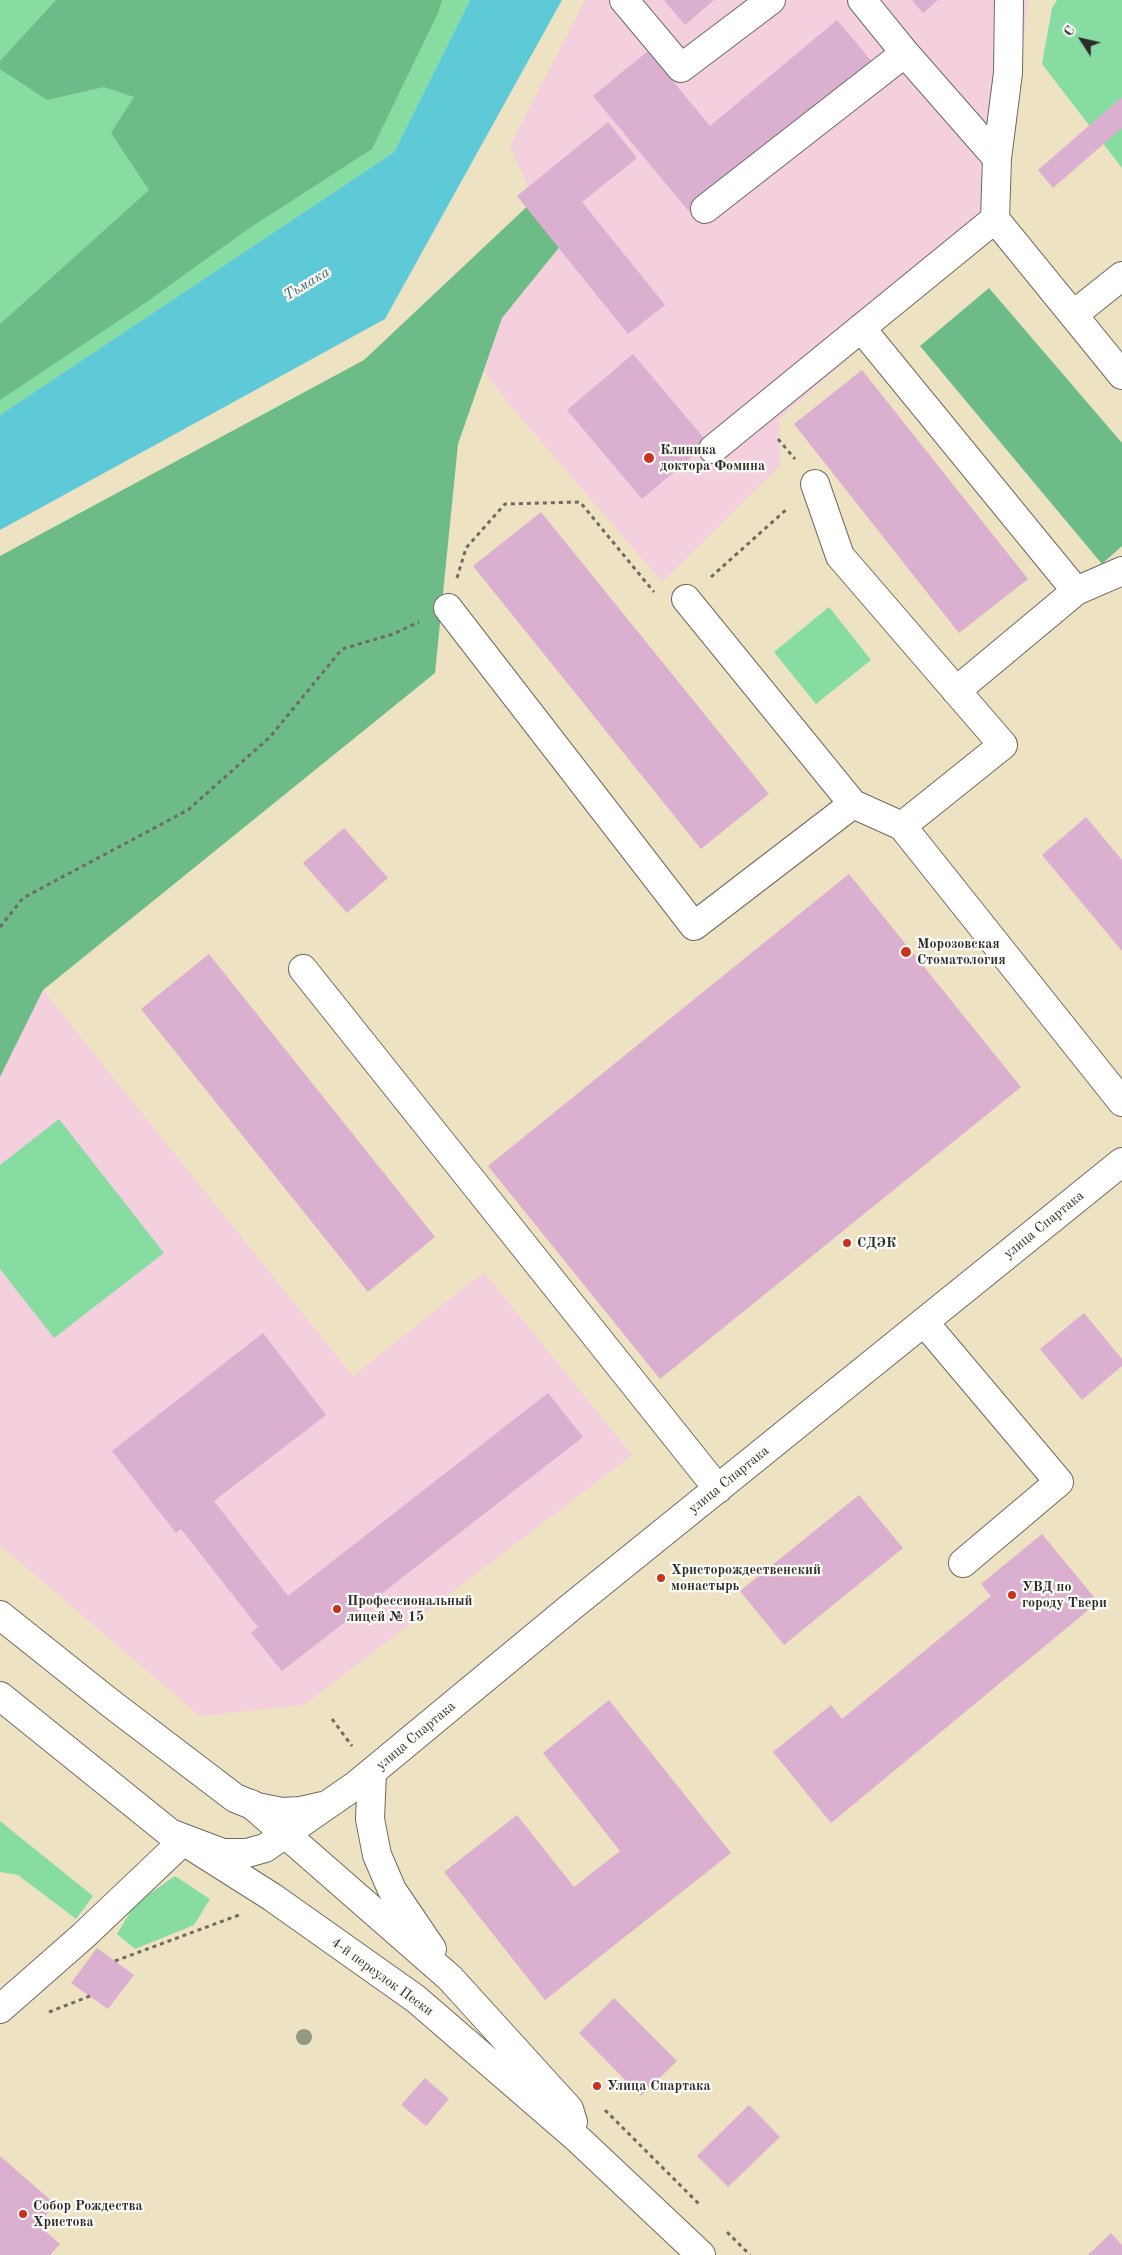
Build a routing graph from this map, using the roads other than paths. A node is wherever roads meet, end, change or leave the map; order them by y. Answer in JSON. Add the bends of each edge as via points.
{"nodes":[{"id":1,"x":624,"y":0,"type":"edge"},
{"id":2,"x":771,"y":0,"type":"edge"},
{"id":3,"x":862,"y":0,"type":"edge"},
{"id":4,"x":1009,"y":0,"type":"edge"},
{"id":5,"x":905,"y":53,"type":"junction"},
{"id":6,"x":997,"y":158,"type":"junction"},
{"id":7,"x":705,"y":209,"type":"dead end"},
{"id":8,"x":995,"y":219,"type":"junction"},
{"id":9,"x":1122,"y":276,"type":"edge"},
{"id":10,"x":1074,"y":316,"type":"junction"},
{"id":11,"x":861,"y":328,"type":"junction"},
{"id":12,"x":1122,"y":375,"type":"edge"},
{"id":13,"x":713,"y":448,"type":"dead end"},
{"id":14,"x":815,"y":484,"type":"road end"},
{"id":15,"x":1122,"y":571,"type":"edge"},
{"id":16,"x":1076,"y":591,"type":"junction"},
{"id":17,"x":686,"y":599,"type":"road end"},
{"id":18,"x":448,"y":608,"type":"road end"},
{"id":19,"x":956,"y":691,"type":"junction"},
{"id":20,"x":852,"y":804,"type":"junction"},
{"id":21,"x":902,"y":826,"type":"junction"},
{"id":22,"x":303,"y":969,"type":"dead end"},
{"id":23,"x":1122,"y":1102,"type":"edge"},
{"id":24,"x":1122,"y":1162,"type":"edge"},
{"id":25,"x":924,"y":1322,"type":"junction"},
{"id":26,"x":718,"y":1489,"type":"junction"},
{"id":27,"x":963,"y":1563,"type":"dead end"},
{"id":28,"x":0,"y":1615,"type":"edge"},
{"id":29,"x":0,"y":1696,"type":"edge"},
{"id":30,"x":372,"y":1772,"type":"junction"},
{"id":31,"x":338,"y":1799,"type":"junction"},
{"id":32,"x":251,"y":1804,"type":"junction"},
{"id":33,"x":286,"y":1834,"type":"junction"},
{"id":34,"x":176,"y":1837,"type":"junction"},
{"id":35,"x":450,"y":1978,"type":"junction"},
{"id":36,"x":0,"y":2009,"type":"edge"},
{"id":37,"x":579,"y":2140,"type":"junction"},
{"id":38,"x":701,"y":2255,"type":"edge"}],
"edges":[{"from":1,"to":2,"type":"main road","via":[[681,68]]},
{"from":3,"to":5,"type":"main road"},
{"from":4,"to":6,"type":"main road","via":[[1008,74]]},
{"from":5,"to":6,"type":"main road"},
{"from":5,"to":7,"type":"main road"},
{"from":6,"to":8,"type":"main road"},
{"from":8,"to":10,"type":"main road"},
{"from":8,"to":11,"type":"main road"},
{"from":9,"to":10,"type":"main road"},
{"from":10,"to":12,"type":"main road"},
{"from":11,"to":13,"type":"main road"},
{"from":11,"to":16,"type":"main road"},
{"from":14,"to":19,"type":"main road","via":[[840,556]]},
{"from":15,"to":16,"type":"main road"},
{"from":16,"to":19,"type":"main road"},
{"from":17,"to":20,"type":"main road"},
{"from":18,"to":20,"type":"main road","via":[[694,926]]},
{"from":19,"to":21,"type":"main road","via":[[1003,745]]},
{"from":20,"to":21,"type":"main road"},
{"from":21,"to":23,"type":"main road"},
{"from":22,"to":26,"type":"main road"},
{"from":24,"to":25,"type":"main road","name":"улица Спартака"},
{"from":25,"to":26,"type":"main road","name":"улица Спартака"},
{"from":25,"to":27,"type":"main road","via":[[1059,1482]]},
{"from":26,"to":30,"type":"main road","name":"улица Спартака"},
{"from":28,"to":32,"type":"main road","name":"улица Спартака","via":[[235,1798]]},
{"from":29,"to":34,"type":"main road","name":"улица Спартака"},
{"from":30,"to":31,"type":"main road","name":"улица Спартака"},
{"from":30,"to":35,"type":"main road","name":"4-й переулок Пески","via":[[371,1830],[381,1867],[392,1890]]},
{"from":31,"to":32,"type":"main road","name":"улица Спартака","via":[[295,1812],[269,1810]]},
{"from":31,"to":33,"type":"main road","name":"улица Спартака"},
{"from":32,"to":33,"type":"main road","name":"4-й переулок Пески"},
{"from":33,"to":34,"type":"main road","name":"улица Спартака","via":[[265,1848],[235,1854],[210,1850]]},
{"from":33,"to":35,"type":"main road","name":"4-й переулок Пески"},
{"from":34,"to":36,"type":"main road","via":[[83,1936]]},
{"from":34,"to":37,"type":"main road","name":"4-й переулок Пески","via":[[272,1897],[416,1999]]},
{"from":35,"to":37,"type":"main road","name":"4-й переулок Пески","via":[[569,2109]]},
{"from":37,"to":38,"type":"main road","name":"4-й переулок Пески"}]}
